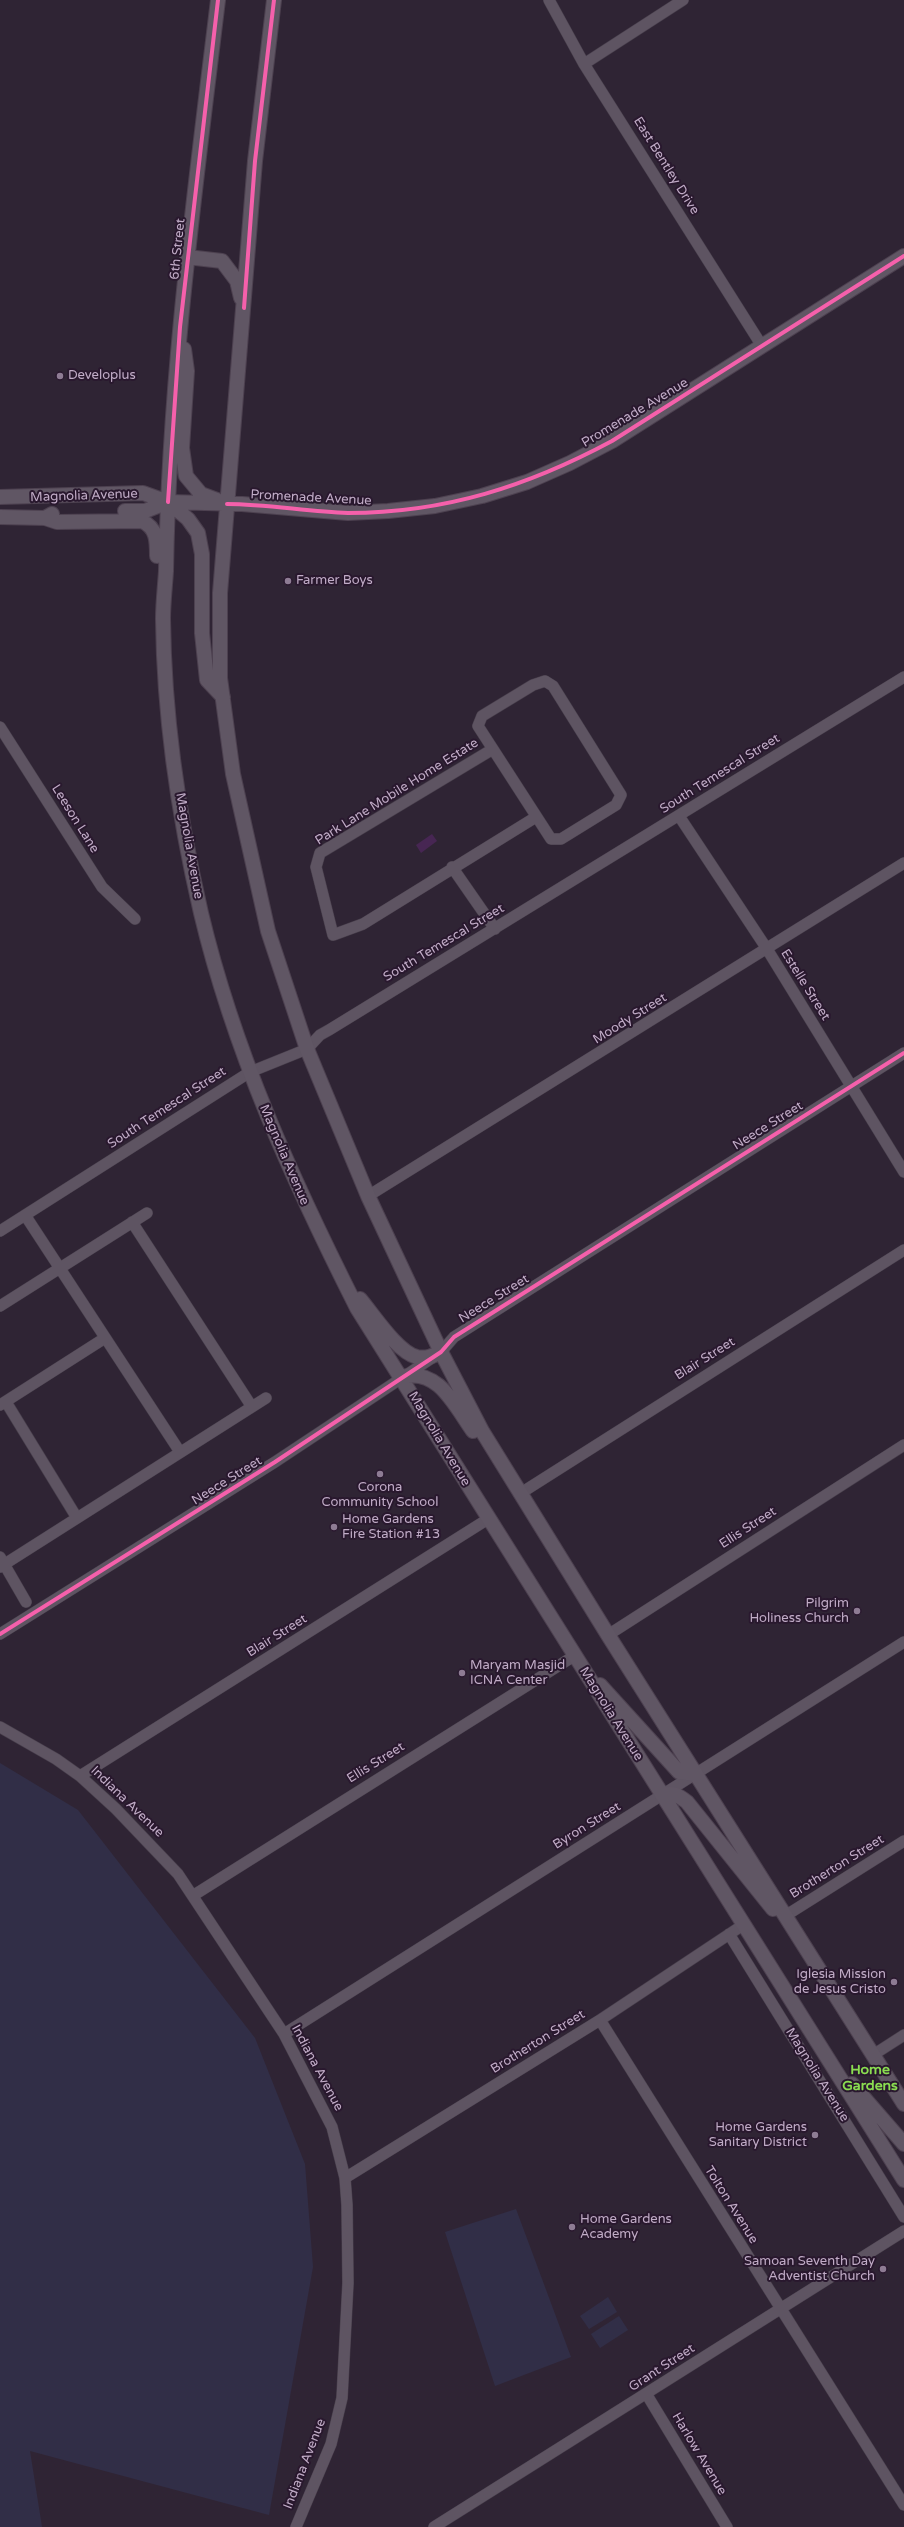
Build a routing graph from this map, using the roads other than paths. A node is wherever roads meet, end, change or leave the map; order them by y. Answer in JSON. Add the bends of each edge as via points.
{"nodes":[{"id":1,"x":218,"y":0,"type":"edge"},
{"id":2,"x":274,"y":0,"type":"edge"},
{"id":3,"x":549,"y":0,"type":"edge"},
{"id":4,"x":683,"y":0,"type":"edge"},
{"id":5,"x":584,"y":64,"type":"junction"},
{"id":6,"x":904,"y":256,"type":"edge"},
{"id":7,"x":187,"y":257,"type":"junction"},
{"id":8,"x":244,"y":308,"type":"junction"},
{"id":9,"x":180,"y":327,"type":"junction"},
{"id":10,"x":762,"y":346,"type":"junction"},
{"id":11,"x":0,"y":497,"type":"edge"},
{"id":12,"x":168,"y":502,"type":"junction"},
{"id":13,"x":227,"y":504,"type":"junction"},
{"id":14,"x":0,"y":517,"type":"edge"},
{"id":15,"x":45,"y":518,"type":"junction"},
{"id":16,"x":163,"y":616,"type":"junction"},
{"id":17,"x":904,"y":677,"type":"edge"},
{"id":18,"x":223,"y":697,"type":"junction"},
{"id":19,"x":0,"y":727,"type":"edge"},
{"id":20,"x":493,"y":749,"type":"junction"},
{"id":21,"x":680,"y":816,"type":"junction"},
{"id":22,"x":536,"y":817,"type":"junction"},
{"id":23,"x":904,"y":863,"type":"edge"},
{"id":24,"x":452,"y":867,"type":"junction"},
{"id":25,"x":135,"y":919,"type":"dead end"},
{"id":26,"x":495,"y":929,"type":"junction"},
{"id":27,"x":767,"y":950,"type":"junction"},
{"id":28,"x":307,"y":1049,"type":"junction"},
{"id":29,"x":904,"y":1053,"type":"edge"},
{"id":30,"x":250,"y":1072,"type":"junction"},
{"id":31,"x":851,"y":1086,"type":"junction"},
{"id":32,"x":904,"y":1172,"type":"edge"},
{"id":33,"x":368,"y":1196,"type":"junction"},
{"id":34,"x":147,"y":1213,"type":"dead end"},
{"id":35,"x":25,"y":1215,"type":"junction"},
{"id":36,"x":132,"y":1222,"type":"junction"},
{"id":37,"x":0,"y":1231,"type":"edge"},
{"id":38,"x":904,"y":1250,"type":"edge"},
{"id":39,"x":60,"y":1268,"type":"junction"},
{"id":40,"x":339,"y":1273,"type":"junction"},
{"id":41,"x":0,"y":1306,"type":"edge"},
{"id":42,"x":106,"y":1338,"type":"junction"},
{"id":43,"x":441,"y":1352,"type":"junction"},
{"id":44,"x":402,"y":1377,"type":"junction"},
{"id":45,"x":266,"y":1398,"type":"dead end"},
{"id":46,"x":3,"y":1404,"type":"edge"},
{"id":47,"x":252,"y":1407,"type":"junction"},
{"id":48,"x":904,"y":1445,"type":"edge"},
{"id":49,"x":180,"y":1452,"type":"junction"},
{"id":50,"x":506,"y":1471,"type":"junction"},
{"id":51,"x":521,"y":1493,"type":"junction"},
{"id":52,"x":77,"y":1518,"type":"junction"},
{"id":53,"x":488,"y":1520,"type":"junction"},
{"id":54,"x":2,"y":1563,"type":"edge"},
{"id":55,"x":26,"y":1602,"type":"dead end"},
{"id":56,"x":0,"y":1634,"type":"edge"},
{"id":57,"x":608,"y":1634,"type":"junction"},
{"id":58,"x":904,"y":1642,"type":"edge"},
{"id":59,"x":574,"y":1656,"type":"junction"},
{"id":60,"x":0,"y":1727,"type":"edge"},
{"id":61,"x":696,"y":1774,"type":"junction"},
{"id":62,"x":80,"y":1776,"type":"junction"},
{"id":63,"x":662,"y":1795,"type":"junction"},
{"id":64,"x":904,"y":1841,"type":"edge"},
{"id":65,"x":194,"y":1895,"type":"junction"},
{"id":66,"x":785,"y":1916,"type":"junction"},
{"id":67,"x":744,"y":1925,"type":"junction"},
{"id":68,"x":729,"y":1934,"type":"junction"},
{"id":69,"x":600,"y":2020,"type":"junction"},
{"id":70,"x":284,"y":2034,"type":"junction"},
{"id":71,"x":904,"y":2035,"type":"edge"},
{"id":72,"x":820,"y":2047,"type":"junction"},
{"id":73,"x":873,"y":2055,"type":"junction"},
{"id":74,"x":904,"y":2104,"type":"edge"},
{"id":75,"x":904,"y":2144,"type":"edge"},
{"id":76,"x":345,"y":2178,"type":"junction"},
{"id":77,"x":904,"y":2180,"type":"edge"},
{"id":78,"x":904,"y":2217,"type":"edge"},
{"id":79,"x":904,"y":2231,"type":"edge"},
{"id":80,"x":779,"y":2309,"type":"junction"},
{"id":81,"x":647,"y":2395,"type":"junction"},
{"id":82,"x":904,"y":2505,"type":"edge"},
{"id":83,"x":296,"y":2527,"type":"edge"},
{"id":84,"x":434,"y":2527,"type":"edge"},
{"id":85,"x":727,"y":2527,"type":"edge"}],
"edges":[{"from":1,"to":7,"type":"main road","name":"6th Street"},
{"from":2,"to":8,"type":"main road","via":[[255,161]]},
{"from":3,"to":5,"type":"street","name":"East Bentley Drive"},
{"from":4,"to":5,"type":"street"},
{"from":5,"to":10,"type":"street","name":"East Bentley Drive"},
{"from":6,"to":10,"type":"main road","name":"Promenade Avenue"},
{"from":7,"to":8,"type":"main road","via":[[222,261],[237,281]]},
{"from":7,"to":9,"type":"main road","name":"6th Street"},
{"from":8,"to":13,"type":"main road"},
{"from":9,"to":12,"type":"main road","name":"6th Street"},
{"from":9,"to":13,"type":"main road","via":[[187,371],[182,448],[186,476],[201,494]]},
{"from":10,"to":13,"type":"main road","name":"Promenade Avenue","via":[[612,441],[527,482],[482,496],[435,506],[368,512]]},
{"from":11,"to":12,"type":"main road","name":"Magnolia Avenue","via":[[144,493]]},
{"from":12,"to":13,"type":"main road","name":"Magnolia Avenue"},
{"from":12,"to":15,"type":"main road","name":"Magnolia Avenue","via":[[145,511],[55,512]]},
{"from":12,"to":16,"type":"main road","name":"Magnolia Avenue"},
{"from":12,"to":18,"type":"main road","via":[[188,519],[198,533],[202,554],[202,632],[207,680]]},
{"from":13,"to":18,"type":"main road","via":[[220,593],[220,678]]},
{"from":14,"to":15,"type":"main road","name":"Magnolia Avenue"},
{"from":15,"to":16,"type":"main road","via":[[58,522],[132,519],[149,524],[157,540],[157,580]]},
{"from":16,"to":30,"type":"main road","name":"Magnolia Avenue","via":[[172,740],[190,861],[212,956]]},
{"from":17,"to":21,"type":"street","name":"South Temescal Street"},
{"from":18,"to":28,"type":"main road","via":[[233,774],[268,932]]},
{"from":19,"to":25,"type":"street","name":"Leeson Lane","via":[[102,888]]},
{"from":20,"to":22,"type":"street","name":"Park Lane Mobile Home Estate"},
{"from":20,"to":22,"type":"street","name":"Park Lane Mobile Home Estate","via":[[478,726],[482,716],[544,681],[553,686],[621,795],[616,805],[561,839],[551,839]]},
{"from":20,"to":24,"type":"street","name":"Park Lane Mobile Home Estate","via":[[320,854],[316,866],[333,935],[363,924]]},
{"from":21,"to":26,"type":"street","name":"South Temescal Street"},
{"from":21,"to":27,"type":"street","name":"Estelle Street"},
{"from":22,"to":24,"type":"street","name":"Park Lane Mobile Home Estate"},
{"from":23,"to":27,"type":"street","name":"Moody Street"},
{"from":24,"to":26,"type":"street"},
{"from":26,"to":28,"type":"street","name":"South Temescal Street","via":[[320,1035]]},
{"from":27,"to":31,"type":"street","name":"Estelle Street"},
{"from":27,"to":33,"type":"street","name":"Moody Street"},
{"from":28,"to":30,"type":"street","name":"South Temescal Street"},
{"from":28,"to":33,"type":"main road"},
{"from":29,"to":31,"type":"street","name":"Neece Street"},
{"from":30,"to":35,"type":"street","name":"South Temescal Street"},
{"from":30,"to":40,"type":"main road","name":"Magnolia Avenue","via":[[289,1170]]},
{"from":31,"to":32,"type":"street","name":"Estelle Street"},
{"from":31,"to":43,"type":"street","name":"Neece Street","via":[[454,1336]]},
{"from":33,"to":43,"type":"main road"},
{"from":34,"to":36,"type":"street"},
{"from":35,"to":37,"type":"street","name":"South Temescal Street"},
{"from":35,"to":39,"type":"street"},
{"from":36,"to":39,"type":"street"},
{"from":36,"to":47,"type":"street"},
{"from":38,"to":51,"type":"street","name":"Blair Street"},
{"from":39,"to":41,"type":"street"},
{"from":39,"to":42,"type":"street"},
{"from":40,"to":43,"type":"main road","via":[[404,1349],[420,1357],[429,1357]]},
{"from":40,"to":44,"type":"main road","name":"Magnolia Avenue","via":[[356,1308]]},
{"from":42,"to":46,"type":"street"},
{"from":42,"to":49,"type":"street"},
{"from":43,"to":44,"type":"street","name":"Neece Street"},
{"from":43,"to":50,"type":"main road"},
{"from":44,"to":50,"type":"main road","via":[[416,1374],[424,1376],[446,1394]]},
{"from":44,"to":53,"type":"main road","name":"Magnolia Avenue"},
{"from":44,"to":56,"type":"street","name":"Neece Street","via":[[275,1462]]},
{"from":45,"to":47,"type":"street"},
{"from":46,"to":52,"type":"street"},
{"from":47,"to":49,"type":"street"},
{"from":48,"to":57,"type":"street","name":"Ellis Street"},
{"from":49,"to":52,"type":"street"},
{"from":50,"to":51,"type":"main road"},
{"from":51,"to":57,"type":"main road"},
{"from":52,"to":54,"type":"street"},
{"from":53,"to":59,"type":"main road","name":"Magnolia Avenue"},
{"from":53,"to":62,"type":"street","name":"Blair Street"},
{"from":54,"to":55,"type":"street"},
{"from":57,"to":61,"type":"main road"},
{"from":58,"to":61,"type":"street","name":"Byron Street"},
{"from":59,"to":61,"type":"main road","via":[[678,1772]]},
{"from":59,"to":63,"type":"main road","name":"Magnolia Avenue"},
{"from":59,"to":65,"type":"street","name":"Ellis Street"},
{"from":60,"to":62,"type":"street","name":"Indiana Avenue"},
{"from":61,"to":63,"type":"street","name":"Byron Street"},
{"from":61,"to":66,"type":"main road"},
{"from":62,"to":65,"type":"street","name":"Indiana Avenue","via":[[164,1858]]},
{"from":63,"to":66,"type":"main road","via":[[678,1795],[687,1802],[770,1907]]},
{"from":63,"to":67,"type":"main road","name":"Magnolia Avenue"},
{"from":63,"to":70,"type":"street","name":"Byron Street"},
{"from":64,"to":66,"type":"street","name":"Brotherton Street"},
{"from":65,"to":70,"type":"street","name":"Indiana Avenue"},
{"from":66,"to":73,"type":"main road"},
{"from":67,"to":68,"type":"street","name":"Brotherton Street"},
{"from":67,"to":72,"type":"main road","name":"Magnolia Avenue"},
{"from":68,"to":69,"type":"street","name":"Brotherton Street"},
{"from":68,"to":78,"type":"street","name":"Magnolia Avenue"},
{"from":69,"to":76,"type":"street","name":"Brotherton Street"},
{"from":69,"to":80,"type":"street","name":"Tolton Avenue"},
{"from":70,"to":76,"type":"street","name":"Indiana Avenue","via":[[332,2127]]},
{"from":71,"to":73,"type":"street"},
{"from":72,"to":75,"type":"main road"},
{"from":72,"to":77,"type":"main road","name":"Magnolia Avenue"},
{"from":73,"to":74,"type":"main road"},
{"from":76,"to":83,"type":"street","name":"Indiana Avenue","via":[[348,2283],[342,2398],[331,2444]]},
{"from":79,"to":80,"type":"street","name":"Grant Street"},
{"from":80,"to":81,"type":"street","name":"Grant Street"},
{"from":80,"to":82,"type":"street","name":"Tolton Avenue"},
{"from":81,"to":84,"type":"street","name":"Grant Street"},
{"from":81,"to":85,"type":"street","name":"Harlow Avenue"}]}
